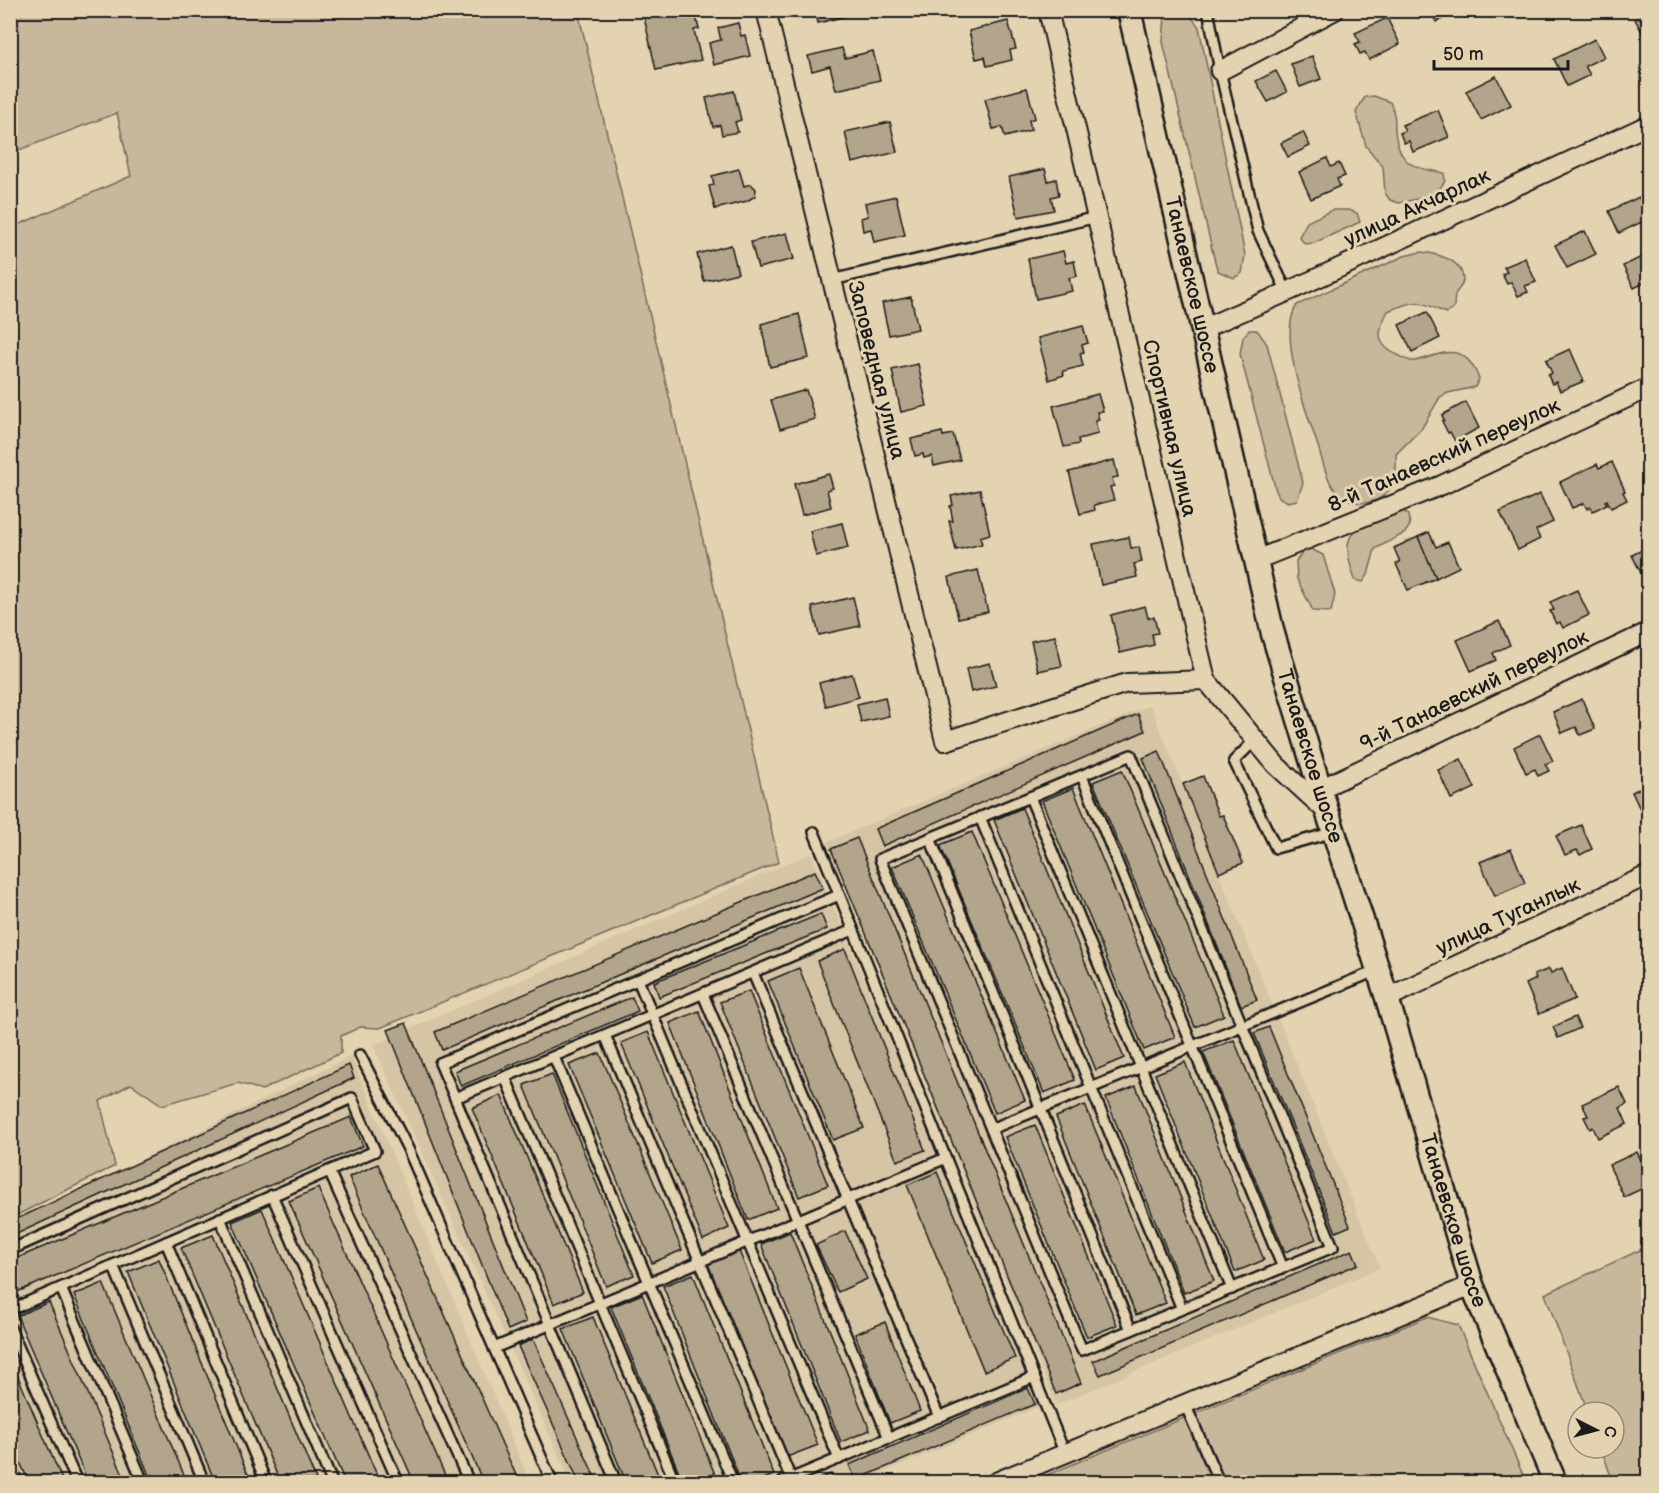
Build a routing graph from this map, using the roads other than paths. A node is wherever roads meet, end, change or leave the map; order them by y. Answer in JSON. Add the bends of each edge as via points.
{"nodes":[{"id":1,"x":766,"y":10,"type":"edge"},
{"id":2,"x":1048,"y":10,"type":"edge"},
{"id":3,"x":1129,"y":10,"type":"edge"},
{"id":4,"x":1209,"y":10,"type":"edge"},
{"id":5,"x":1335,"y":10,"type":"edge"},
{"id":6,"x":1220,"y":71,"type":"junction"},
{"id":7,"x":1648,"y":124,"type":"edge"},
{"id":8,"x":1097,"y":218,"type":"junction"},
{"id":9,"x":832,"y":280,"type":"junction"},
{"id":10,"x":1287,"y":292,"type":"junction"},
{"id":11,"x":1204,"y":328,"type":"junction"},
{"id":12,"x":1648,"y":388,"type":"edge"},
{"id":13,"x":1256,"y":560,"type":"junction"},
{"id":14,"x":1648,"y":632,"type":"edge"},
{"id":15,"x":1206,"y":680,"type":"junction"},
{"id":16,"x":1255,"y":740,"type":"junction"},
{"id":17,"x":1082,"y":776,"type":"junction"},
{"id":18,"x":1320,"y":789,"type":"junction"},
{"id":19,"x":1030,"y":797,"type":"junction"},
{"id":20,"x":980,"y":818,"type":"junction"},
{"id":21,"x":1331,"y":822,"type":"junction"},
{"id":22,"x":814,"y":832,"type":"dead end"},
{"id":23,"x":930,"y":838,"type":"junction"},
{"id":24,"x":1648,"y":875,"type":"edge"},
{"id":25,"x":839,"y":895,"type":"junction"},
{"id":26,"x":854,"y":930,"type":"junction"},
{"id":27,"x":1378,"y":970,"type":"junction"},
{"id":28,"x":753,"y":973,"type":"junction"},
{"id":29,"x":638,"y":980,"type":"junction"},
{"id":30,"x":703,"y":994,"type":"junction"},
{"id":31,"x":1387,"y":998,"type":"junction"},
{"id":32,"x":653,"y":1015,"type":"junction"},
{"id":33,"x":1242,"y":1025,"type":"junction"},
{"id":34,"x":605,"y":1035,"type":"junction"},
{"id":35,"x":1192,"y":1046,"type":"junction"},
{"id":36,"x":360,"y":1055,"type":"dead end"},
{"id":37,"x":554,"y":1057,"type":"junction"},
{"id":38,"x":1141,"y":1067,"type":"junction"},
{"id":39,"x":505,"y":1077,"type":"junction"},
{"id":40,"x":1091,"y":1088,"type":"junction"},
{"id":41,"x":454,"y":1098,"type":"junction"},
{"id":42,"x":1041,"y":1108,"type":"junction"},
{"id":43,"x":991,"y":1129,"type":"junction"},
{"id":44,"x":946,"y":1158,"type":"junction"},
{"id":45,"x":329,"y":1171,"type":"junction"},
{"id":46,"x":272,"y":1195,"type":"junction"},
{"id":47,"x":848,"y":1199,"type":"junction"},
{"id":48,"x":219,"y":1218,"type":"junction"},
{"id":49,"x":798,"y":1220,"type":"junction"},
{"id":50,"x":748,"y":1241,"type":"junction"},
{"id":51,"x":166,"y":1242,"type":"junction"},
{"id":52,"x":10,"y":1250,"type":"edge"},
{"id":53,"x":699,"y":1261,"type":"junction"},
{"id":54,"x":113,"y":1265,"type":"junction"},
{"id":55,"x":1283,"y":1268,"type":"junction"},
{"id":56,"x":649,"y":1283,"type":"junction"},
{"id":57,"x":1472,"y":1284,"type":"junction"},
{"id":58,"x":61,"y":1288,"type":"junction"},
{"id":59,"x":1232,"y":1289,"type":"junction"},
{"id":60,"x":600,"y":1303,"type":"junction"},
{"id":61,"x":1182,"y":1309,"type":"junction"},
{"id":62,"x":10,"y":1310,"type":"edge"},
{"id":63,"x":549,"y":1324,"type":"junction"},
{"id":64,"x":10,"y":1328,"type":"edge"},
{"id":65,"x":1131,"y":1330,"type":"junction"},
{"id":66,"x":494,"y":1348,"type":"junction"},
{"id":67,"x":1034,"y":1377,"type":"junction"},
{"id":68,"x":1185,"y":1404,"type":"junction"},
{"id":69,"x":939,"y":1417,"type":"junction"},
{"id":70,"x":889,"y":1438,"type":"junction"},
{"id":71,"x":1065,"y":1454,"type":"junction"},
{"id":72,"x":839,"y":1459,"type":"junction"},
{"id":73,"x":10,"y":1467,"type":"edge"},
{"id":74,"x":787,"y":1481,"type":"edge"},
{"id":75,"x":17,"y":1482,"type":"edge"},
{"id":76,"x":77,"y":1482,"type":"edge"},
{"id":77,"x":143,"y":1482,"type":"edge"},
{"id":78,"x":204,"y":1482,"type":"edge"},
{"id":79,"x":266,"y":1482,"type":"edge"},
{"id":80,"x":332,"y":1482,"type":"edge"},
{"id":81,"x":398,"y":1482,"type":"edge"},
{"id":82,"x":469,"y":1482,"type":"edge"},
{"id":83,"x":552,"y":1482,"type":"edge"},
{"id":84,"x":616,"y":1482,"type":"edge"},
{"id":85,"x":675,"y":1482,"type":"edge"},
{"id":86,"x":733,"y":1482,"type":"edge"},
{"id":87,"x":996,"y":1482,"type":"edge"},
{"id":88,"x":1219,"y":1482,"type":"edge"},
{"id":89,"x":1555,"y":1482,"type":"edge"}],
"edges":[{"from":1,"to":9,"type":"street","name":"Заповедная улица"},
{"from":2,"to":8,"type":"street","name":"Спортивная улица"},
{"from":3,"to":11,"type":"street","name":"Танаевское шоссе"},
{"from":4,"to":6,"type":"lane"},
{"from":5,"to":6,"type":"street"},
{"from":6,"to":10,"type":"lane","via":[[1258,231]]},
{"from":7,"to":10,"type":"street","name":"улица Акчарлак"},
{"from":8,"to":9,"type":"lane"},
{"from":8,"to":15,"type":"street","name":"Спортивная улица"},
{"from":9,"to":15,"type":"street","name":"Заповедная улица","via":[[945,741],[1127,683]]},
{"from":10,"to":11,"type":"street","name":"улица Акчарлак"},
{"from":11,"to":13,"type":"street","name":"Танаевское шоссе"},
{"from":12,"to":13,"type":"street","name":"8-й Танаевский переулок","via":[[1442,485]]},
{"from":13,"to":18,"type":"street","name":"Танаевское шоссе","via":[[1273,634]]},
{"from":14,"to":18,"type":"street","name":"9-й Танаевский переулок"},
{"from":15,"to":16,"type":"street","name":"Спортивная улица"},
{"from":16,"to":21,"type":"street","name":"Спортивная улица"},
{"from":16,"to":21,"type":"lane","via":[[1234,761],[1276,848]]},
{"from":17,"to":19,"type":"lane"},
{"from":17,"to":33,"type":"lane","via":[[1131,755]]},
{"from":17,"to":35,"type":"lane"},
{"from":18,"to":21,"type":"street","name":"Танаевское шоссе"},
{"from":19,"to":20,"type":"lane"},
{"from":19,"to":38,"type":"lane"},
{"from":20,"to":23,"type":"lane"},
{"from":20,"to":40,"type":"lane"},
{"from":21,"to":27,"type":"street","name":"Танаевское шоссе"},
{"from":22,"to":25,"type":"lane"},
{"from":23,"to":42,"type":"lane"},
{"from":23,"to":43,"type":"lane","via":[[880,859]]},
{"from":24,"to":31,"type":"street","name":"улица Туганлык"},
{"from":25,"to":26,"type":"lane"},
{"from":25,"to":29,"type":"lane"},
{"from":26,"to":28,"type":"lane"},
{"from":26,"to":44,"type":"lane"},
{"from":27,"to":31,"type":"street","name":"Танаевское шоссе"},
{"from":27,"to":33,"type":"lane"},
{"from":28,"to":30,"type":"lane"},
{"from":28,"to":47,"type":"lane"},
{"from":29,"to":32,"type":"lane"},
{"from":29,"to":41,"type":"lane","via":[[440,1063]]},
{"from":30,"to":32,"type":"lane"},
{"from":30,"to":49,"type":"lane"},
{"from":31,"to":57,"type":"street","name":"Танаевское шоссе"},
{"from":32,"to":34,"type":"lane"},
{"from":32,"to":50,"type":"lane"},
{"from":33,"to":35,"type":"lane"},
{"from":33,"to":55,"type":"lane","via":[[1333,1247]]},
{"from":34,"to":37,"type":"lane"},
{"from":34,"to":53,"type":"lane"},
{"from":35,"to":38,"type":"lane"},
{"from":35,"to":55,"type":"lane"},
{"from":36,"to":66,"type":"lane","via":[[408,1149]]},
{"from":37,"to":39,"type":"lane"},
{"from":37,"to":56,"type":"lane"},
{"from":38,"to":40,"type":"lane"},
{"from":38,"to":59,"type":"lane"},
{"from":39,"to":41,"type":"lane"},
{"from":39,"to":60,"type":"lane"},
{"from":40,"to":42,"type":"lane"},
{"from":40,"to":61,"type":"lane"},
{"from":41,"to":63,"type":"lane"},
{"from":42,"to":43,"type":"lane"},
{"from":42,"to":65,"type":"lane"},
{"from":43,"to":65,"type":"lane","via":[[1082,1350]]},
{"from":44,"to":47,"type":"lane"},
{"from":44,"to":67,"type":"lane"},
{"from":45,"to":46,"type":"lane"},
{"from":45,"to":52,"type":"lane","via":[[375,1150],[352,1098]]},
{"from":45,"to":82,"type":"lane"},
{"from":46,"to":48,"type":"lane"},
{"from":46,"to":81,"type":"lane"},
{"from":47,"to":49,"type":"lane"},
{"from":47,"to":69,"type":"lane"},
{"from":48,"to":51,"type":"lane"},
{"from":48,"to":80,"type":"lane"},
{"from":49,"to":50,"type":"lane"},
{"from":49,"to":70,"type":"lane"},
{"from":50,"to":53,"type":"lane"},
{"from":50,"to":72,"type":"lane"},
{"from":51,"to":54,"type":"lane"},
{"from":51,"to":79,"type":"lane"},
{"from":53,"to":56,"type":"lane"},
{"from":53,"to":74,"type":"lane"},
{"from":54,"to":58,"type":"lane"},
{"from":54,"to":78,"type":"lane"},
{"from":55,"to":59,"type":"lane"},
{"from":56,"to":60,"type":"lane"},
{"from":56,"to":86,"type":"lane"},
{"from":57,"to":68,"type":"street"},
{"from":57,"to":89,"type":"street","name":"Танаевское шоссе"},
{"from":58,"to":62,"type":"lane"},
{"from":58,"to":77,"type":"lane"},
{"from":59,"to":61,"type":"lane"},
{"from":60,"to":63,"type":"lane"},
{"from":60,"to":85,"type":"lane"},
{"from":61,"to":65,"type":"lane"},
{"from":63,"to":66,"type":"lane"},
{"from":63,"to":84,"type":"lane"},
{"from":64,"to":76,"type":"lane"},
{"from":66,"to":83,"type":"lane"},
{"from":67,"to":69,"type":"lane"},
{"from":67,"to":71,"type":"lane"},
{"from":68,"to":71,"type":"street"},
{"from":68,"to":88,"type":"lane"},
{"from":69,"to":70,"type":"lane"},
{"from":70,"to":72,"type":"lane"},
{"from":71,"to":87,"type":"street"},
{"from":72,"to":74,"type":"lane"},
{"from":73,"to":75,"type":"lane"}]}
